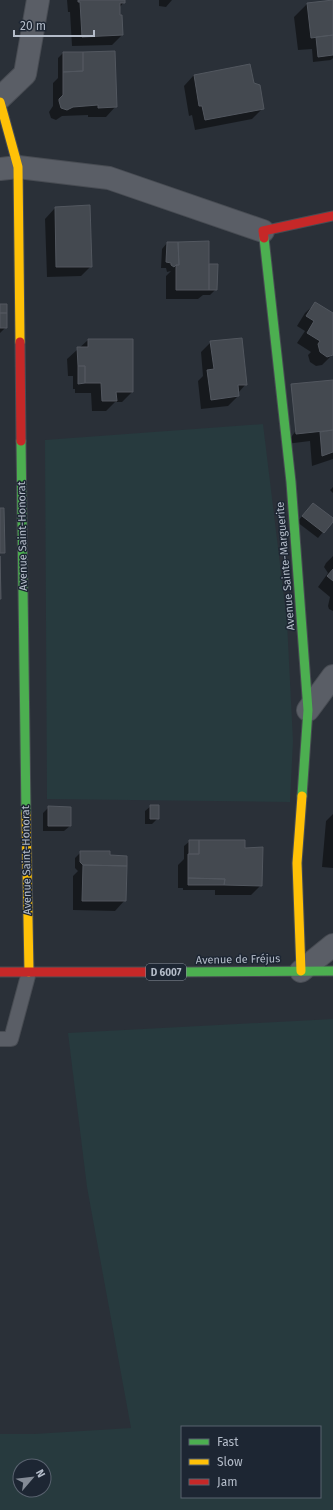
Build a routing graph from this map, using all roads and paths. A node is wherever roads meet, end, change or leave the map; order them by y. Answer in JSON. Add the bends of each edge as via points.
{"nodes":[{"id":1,"x":38,"y":0,"type":"edge"},
{"id":2,"x":0,"y":98,"type":"edge"},
{"id":3,"x":0,"y":102,"type":"edge"},
{"id":4,"x":9,"y":168,"type":"edge"},
{"id":5,"x":333,"y":216,"type":"edge"},
{"id":6,"x":263,"y":231,"type":"junction"},
{"id":7,"x":333,"y":676,"type":"edge"},
{"id":8,"x":308,"y":710,"type":"junction"},
{"id":9,"x":333,"y":945,"type":"edge"},
{"id":10,"x":301,"y":971,"type":"junction"},
{"id":11,"x":333,"y":971,"type":"edge"},
{"id":12,"x":0,"y":972,"type":"edge"},
{"id":13,"x":29,"y":972,"type":"junction"},
{"id":14,"x":0,"y":1039,"type":"edge"}],
"edges":[{"from":1,"to":2,"type":"street","via":[[25,74]]},
{"from":3,"to":4,"type":"street","name":"Avenue Saint-Honorat"},
{"from":4,"to":6,"type":"street","via":[[109,178]]},
{"from":4,"to":13,"type":"street","name":"Avenue Saint-Honorat"},
{"from":5,"to":6,"type":"street"},
{"from":6,"to":8,"type":"street","name":"Avenue Sainte-Marguerite","via":[[290,482]]},
{"from":7,"to":8,"type":"street"},
{"from":8,"to":10,"type":"street","name":"Avenue Sainte-Marguerite","via":[[297,863]]},
{"from":9,"to":10,"type":"street"},
{"from":10,"to":11,"type":"street","name":"Avenue de Fréjus","number":"D 6007"},
{"from":10,"to":13,"type":"street","name":"Avenue de Fréjus","number":"D 6007"},
{"from":12,"to":13,"type":"street","name":"Avenue de Fréjus","number":"D 6007"},
{"from":13,"to":14,"type":"lane","via":[[11,1039]]}]}
